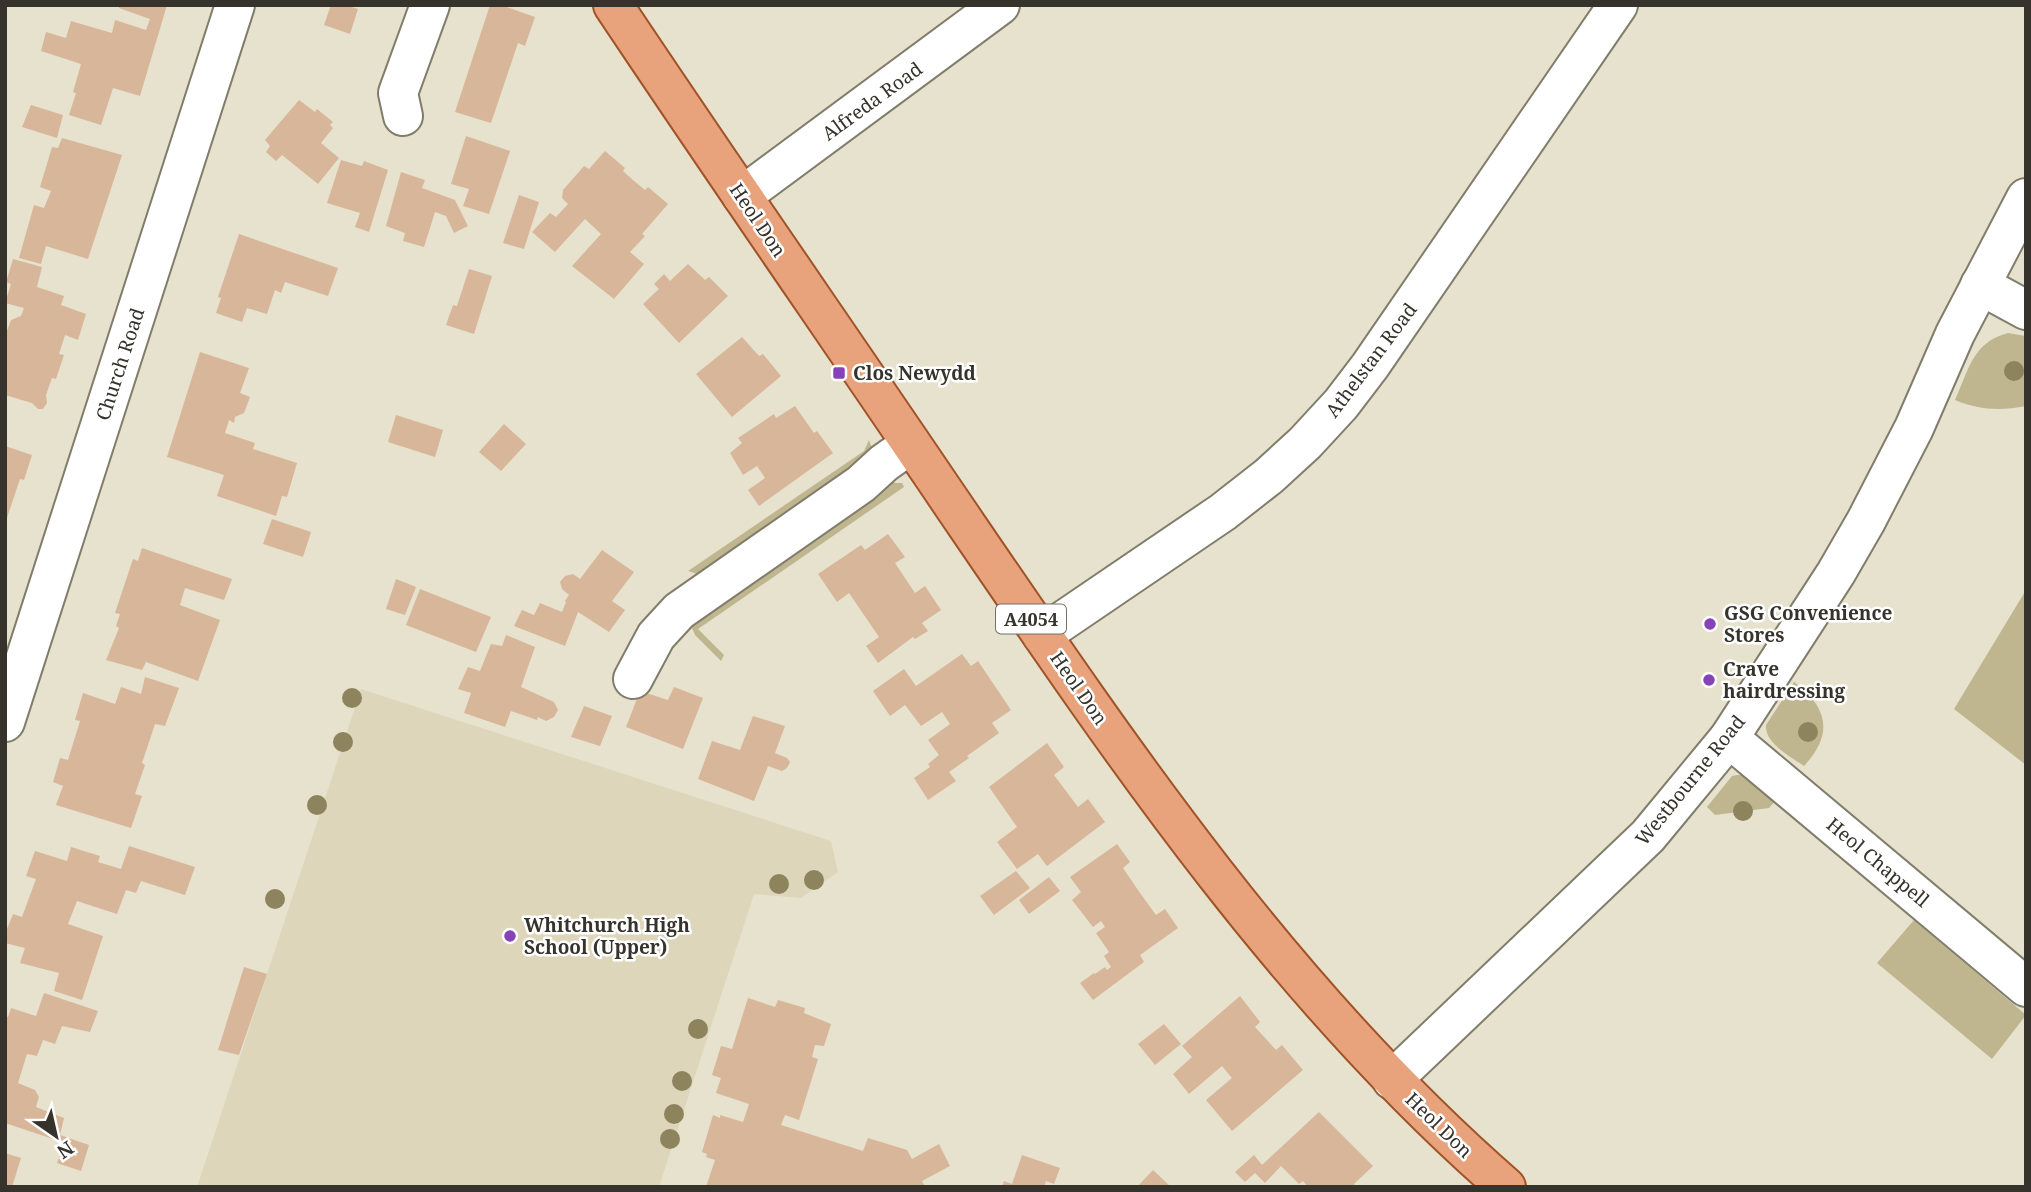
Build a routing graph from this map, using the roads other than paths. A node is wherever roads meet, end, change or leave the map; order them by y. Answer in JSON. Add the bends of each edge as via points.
{"nodes":[{"id":1,"x":235,"y":5,"type":"edge"},
{"id":2,"x":430,"y":5,"type":"edge"},
{"id":3,"x":613,"y":5,"type":"edge"},
{"id":4,"x":1000,"y":5,"type":"edge"},
{"id":5,"x":1618,"y":5,"type":"edge"},
{"id":6,"x":403,"y":116,"type":"dead end"},
{"id":7,"x":742,"y":196,"type":"junction"},
{"id":8,"x":2026,"y":198,"type":"edge"},
{"id":9,"x":1980,"y":285,"type":"junction"},
{"id":10,"x":2026,"y":310,"type":"edge"},
{"id":11,"x":911,"y":444,"type":"junction"},
{"id":12,"x":1042,"y":635,"type":"junction"},
{"id":13,"x":633,"y":679,"type":"dead end"},
{"id":14,"x":5,"y":722,"type":"edge"},
{"id":15,"x":1729,"y":738,"type":"junction"},
{"id":16,"x":2026,"y":987,"type":"edge"},
{"id":17,"x":1392,"y":1080,"type":"junction"},
{"id":18,"x":1506,"y":1187,"type":"edge"}],
"edges":[{"from":1,"to":14,"type":"street","name":"Church Road"},
{"from":2,"to":6,"type":"street","via":[[398,93]]},
{"from":3,"to":7,"type":"main road","name":"Heol Don","number":"A4054"},
{"from":4,"to":7,"type":"street","name":"Alfreda Road"},
{"from":5,"to":12,"type":"street","name":"Athelstan Road","via":[[1341,404],[1305,443],[1223,512]]},
{"from":7,"to":11,"type":"main road","name":"Heol Don","number":"A4054"},
{"from":8,"to":9,"type":"street","name":"Westbourne Road"},
{"from":9,"to":10,"type":"street"},
{"from":9,"to":15,"type":"street","name":"Westbourne Road","via":[[1866,521]]},
{"from":11,"to":12,"type":"main road","name":"Heol Don","number":"A4054"},
{"from":11,"to":13,"type":"street","via":[[679,611],[656,636]]},
{"from":12,"to":17,"type":"main road","name":"Heol Don","number":"A4054","via":[[1142,779],[1250,918]]},
{"from":15,"to":16,"type":"street","name":"Heol Chappell"},
{"from":15,"to":17,"type":"street","name":"Westbourne Road","via":[[1648,836]]},
{"from":17,"to":18,"type":"main road","name":"Heol Don","number":"A4054"}]}
